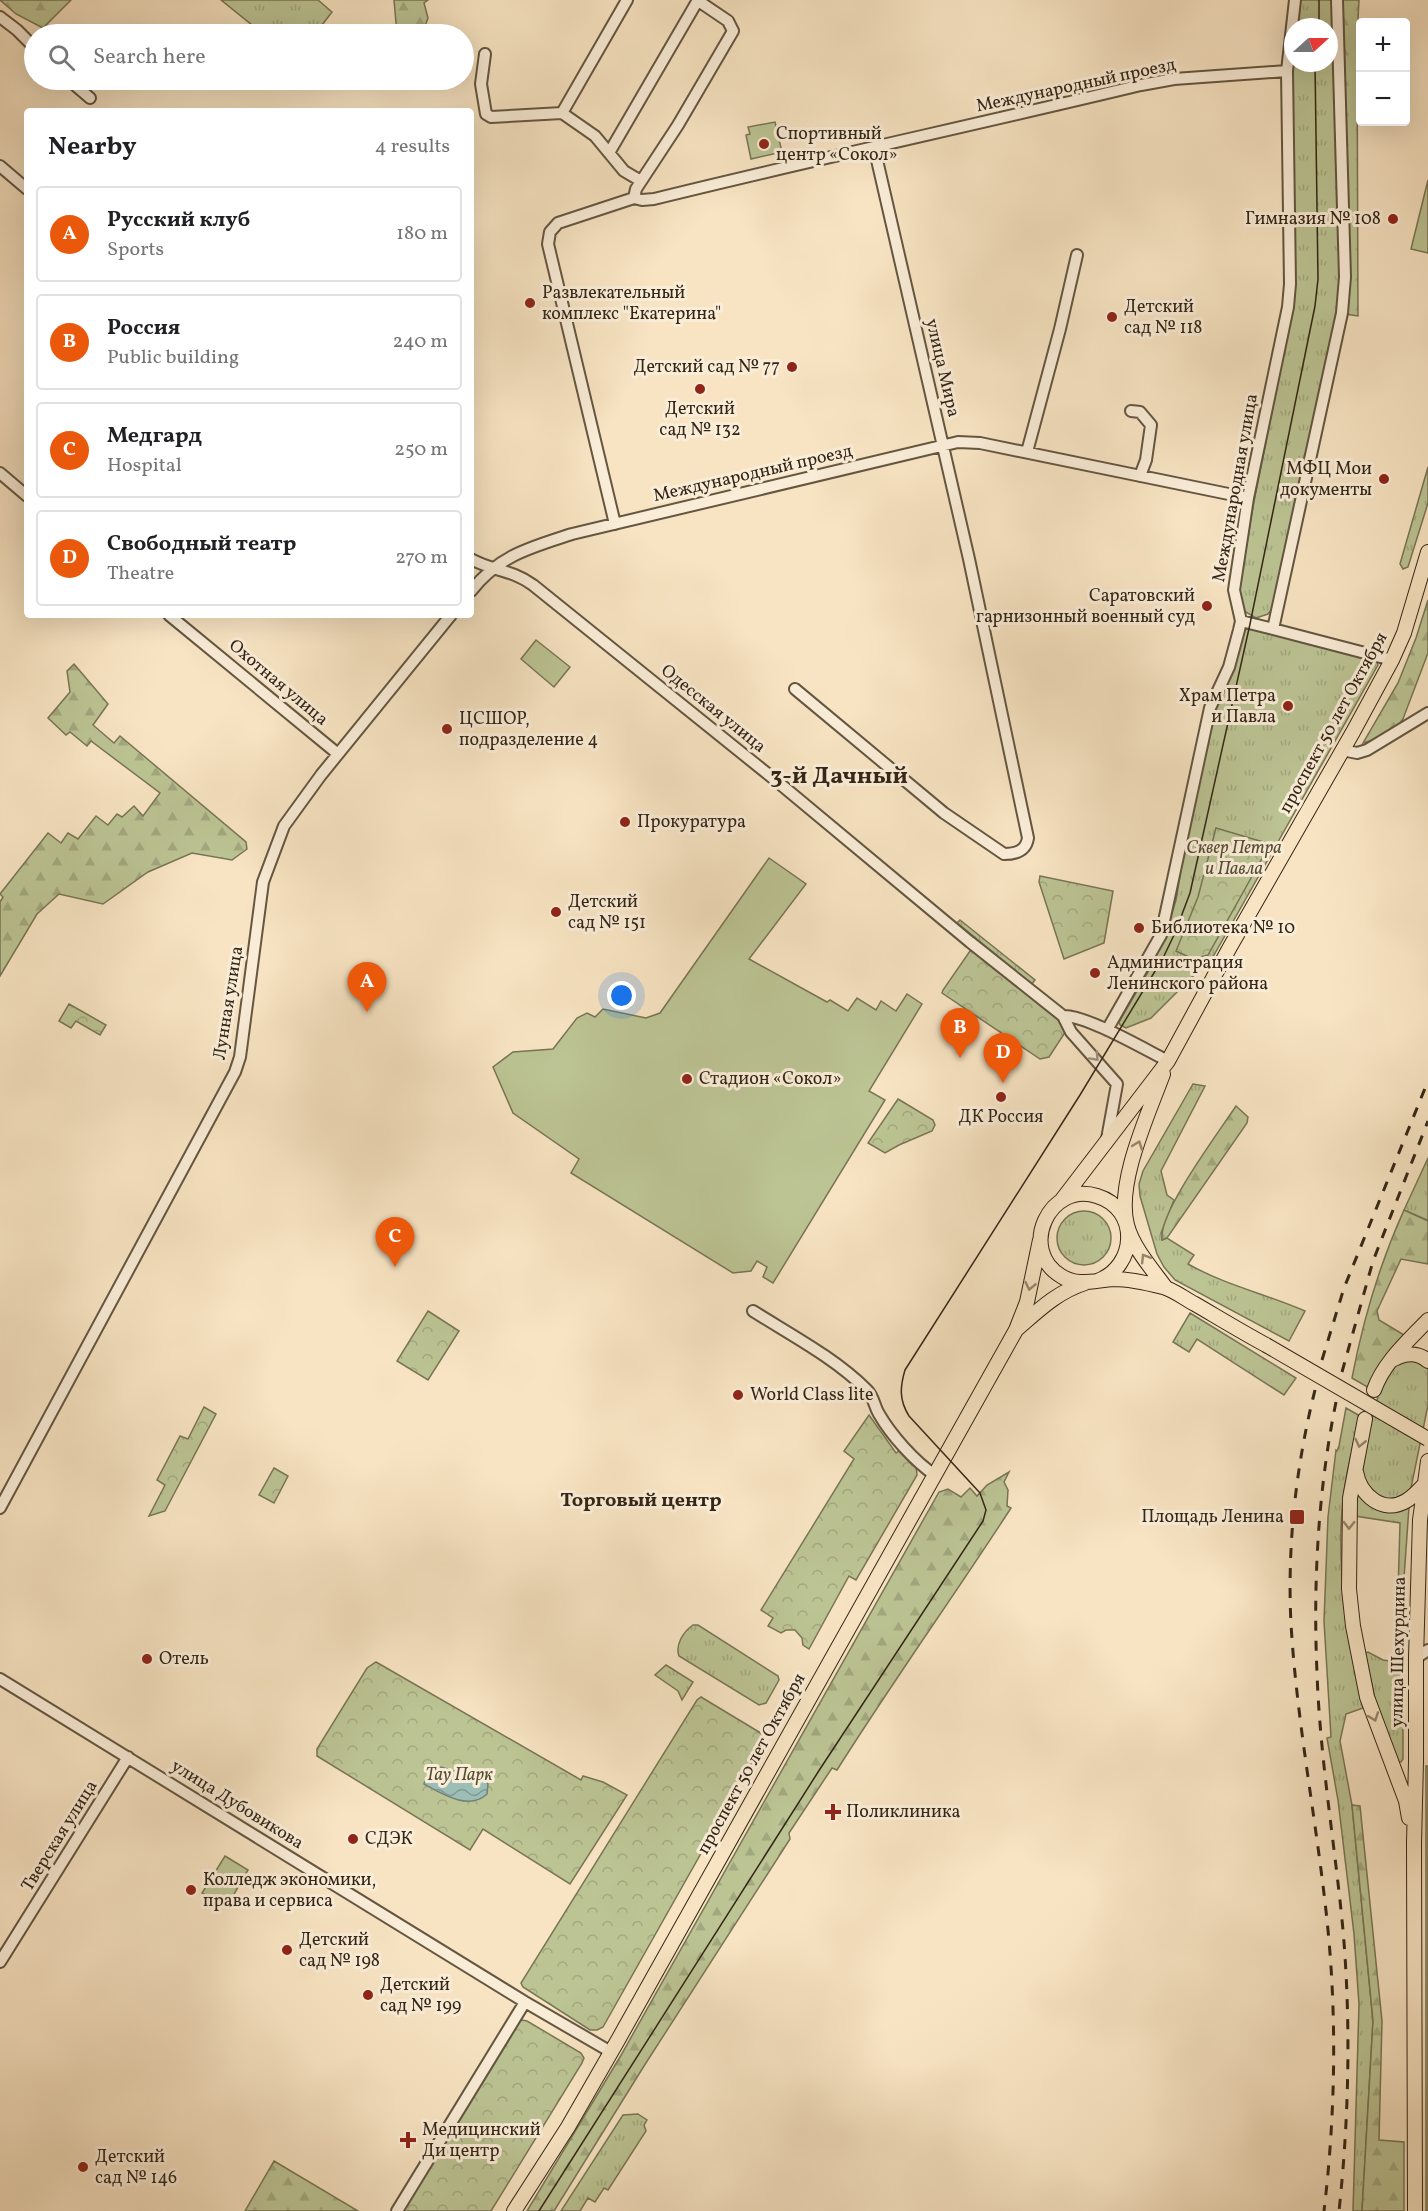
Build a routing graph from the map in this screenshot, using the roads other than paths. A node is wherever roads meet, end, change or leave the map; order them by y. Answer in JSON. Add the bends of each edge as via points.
{"nodes":[{"id":1,"x":627,"y":0,"type":"edge"},
{"id":2,"x":697,"y":0,"type":"edge"},
{"id":3,"x":1295,"y":0,"type":"edge"},
{"id":4,"x":1337,"y":0,"type":"edge"},
{"id":5,"x":0,"y":17,"type":"edge"},
{"id":6,"x":1293,"y":18,"type":"edge"},
{"id":7,"x":24,"y":37,"type":"edge"},
{"id":8,"x":485,"y":54,"type":"dead end"},
{"id":9,"x":1284,"y":71,"type":"edge"},
{"id":10,"x":1287,"y":72,"type":"edge"},
{"id":11,"x":81,"y":90,"type":"edge"},
{"id":12,"x":90,"y":98,"type":"dead end"},
{"id":13,"x":562,"y":113,"type":"junction"},
{"id":14,"x":874,"y":147,"type":"junction"},
{"id":15,"x":609,"y":153,"type":"junction"},
{"id":16,"x":0,"y":166,"type":"edge"},
{"id":17,"x":641,"y":181,"type":"junction"},
{"id":18,"x":24,"y":186,"type":"edge"},
{"id":19,"x":634,"y":198,"type":"junction"},
{"id":20,"x":1077,"y":255,"type":"dead end"},
{"id":21,"x":1131,"y":411,"type":"dead end"},
{"id":22,"x":943,"y":445,"type":"junction"},
{"id":23,"x":1027,"y":452,"type":"junction"},
{"id":24,"x":0,"y":473,"type":"edge"},
{"id":25,"x":1140,"y":476,"type":"junction"},
{"id":26,"x":24,"y":493,"type":"edge"},
{"id":27,"x":1248,"y":498,"type":"junction"},
{"id":28,"x":615,"y":524,"type":"junction"},
{"id":29,"x":1428,"y":552,"type":"edge"},
{"id":30,"x":474,"y":560,"type":"edge"},
{"id":31,"x":493,"y":568,"type":"junction"},
{"id":32,"x":474,"y":588,"type":"edge"},
{"id":33,"x":173,"y":618,"type":"edge"},
{"id":34,"x":449,"y":618,"type":"edge"},
{"id":35,"x":1241,"y":621,"type":"junction"},
{"id":36,"x":1273,"y":628,"type":"junction"},
{"id":37,"x":1392,"y":660,"type":"junction"},
{"id":38,"x":795,"y":688,"type":"dead end"},
{"id":39,"x":1428,"y":712,"type":"edge"},
{"id":40,"x":1342,"y":750,"type":"junction"},
{"id":41,"x":338,"y":754,"type":"junction"},
{"id":42,"x":1063,"y":1016,"type":"junction"},
{"id":43,"x":1107,"y":1030,"type":"junction"},
{"id":44,"x":1168,"y":1061,"type":"junction"},
{"id":45,"x":1107,"y":1142,"type":"junction"},
{"id":46,"x":1061,"y":1201,"type":"junction"},
{"id":47,"x":1127,"y":1225,"type":"junction"},
{"id":48,"x":1040,"y":1240,"type":"junction"},
{"id":49,"x":1094,"y":1282,"type":"junction"},
{"id":50,"x":1167,"y":1288,"type":"junction"},
{"id":51,"x":753,"y":1311,"type":"dead end"},
{"id":52,"x":1428,"y":1320,"type":"edge"},
{"id":53,"x":1016,"y":1330,"type":"junction"},
{"id":54,"x":1391,"y":1360,"type":"junction"},
{"id":55,"x":1428,"y":1361,"type":"edge"},
{"id":56,"x":1374,"y":1390,"type":"dead end"},
{"id":57,"x":1365,"y":1419,"type":"dead end"},
{"id":58,"x":1428,"y":1439,"type":"edge"},
{"id":59,"x":1428,"y":1461,"type":"edge"},
{"id":60,"x":1355,"y":1467,"type":"junction"},
{"id":61,"x":935,"y":1475,"type":"junction"},
{"id":62,"x":1424,"y":1485,"type":"junction"},
{"id":63,"x":0,"y":1508,"type":"edge"},
{"id":64,"x":1420,"y":1532,"type":"junction"},
{"id":65,"x":1428,"y":1545,"type":"edge"},
{"id":66,"x":1428,"y":1650,"type":"edge"},
{"id":67,"x":1416,"y":1658,"type":"junction"},
{"id":68,"x":0,"y":1679,"type":"edge"},
{"id":69,"x":1416,"y":1755,"type":"junction"},
{"id":70,"x":128,"y":1757,"type":"junction"},
{"id":71,"x":1391,"y":1764,"type":"junction"},
{"id":72,"x":1414,"y":1843,"type":"junction"},
{"id":73,"x":1,"y":1957,"type":"edge"},
{"id":74,"x":525,"y":2002,"type":"junction"},
{"id":75,"x":611,"y":2052,"type":"junction"},
{"id":76,"x":397,"y":2211,"type":"edge"},
{"id":77,"x":514,"y":2211,"type":"edge"},
{"id":78,"x":1415,"y":2211,"type":"edge"}],
"edges":[{"from":1,"to":13,"type":"street"},
{"from":2,"to":15,"type":"street"},
{"from":2,"to":17,"type":"street","via":[[728,21],[733,31]]},
{"from":3,"to":6,"type":"street","name":"Международная улица"},
{"from":4,"to":36,"type":"street","via":[[1345,277],[1342,313]]},
{"from":5,"to":7,"type":"street"},
{"from":8,"to":13,"type":"street","via":[[481,84],[486,114],[491,117]]},
{"from":9,"to":14,"type":"street","name":"Международный проезд","via":[[1141,85]]},
{"from":10,"to":27,"type":"street","name":"Международная улица","via":[[1288,307]]},
{"from":11,"to":12,"type":"street"},
{"from":13,"to":15,"type":"street","via":[[595,136]]},
{"from":14,"to":19,"type":"street","via":[[654,199]]},
{"from":14,"to":22,"type":"street","name":"улица Мира"},
{"from":15,"to":17,"type":"street","via":[[624,171]]},
{"from":16,"to":18,"type":"street"},
{"from":17,"to":19,"type":"street"},
{"from":19,"to":28,"type":"street","via":[[558,223],[550,232],[548,244]]},
{"from":20,"to":23,"type":"street"},
{"from":21,"to":25,"type":"street","via":[[1140,412],[1151,425]]},
{"from":22,"to":23,"type":"street","name":"Международный проезд","via":[[969,442]]},
{"from":22,"to":28,"type":"street","name":"Международный проезд"},
{"from":22,"to":38,"type":"street","name":"улица Мира","via":[[1027,844],[1020,851],[1004,854],[944,813]]},
{"from":23,"to":25,"type":"street","name":"Международный проезд"},
{"from":24,"to":26,"type":"street"},
{"from":25,"to":27,"type":"street","name":"Международный проезд"},
{"from":27,"to":35,"type":"street","name":"Международная улица","via":[[1234,590]]},
{"from":28,"to":31,"type":"street","name":"Международный проезд","via":[[529,548]]},
{"from":29,"to":37,"type":"main road","name":"проспект 50 лет Октября"},
{"from":30,"to":31,"type":"street","name":"Одесская улица"},
{"from":31,"to":32,"type":"street"},
{"from":31,"to":42,"type":"street","name":"Одесская улица","via":[[520,575],[533,585]]},
{"from":33,"to":41,"type":"street","name":"Охотная улица"},
{"from":34,"to":41,"type":"street","name":"Лунная улица"},
{"from":35,"to":36,"type":"street"},
{"from":35,"to":43,"type":"street","name":"Международная улица","via":[[1229,667],[1210,708],[1161,935]]},
{"from":36,"to":37,"type":"street"},
{"from":37,"to":40,"type":"main road","name":"проспект 50 лет Октября"},
{"from":39,"to":40,"type":"street","via":[[1367,750]]},
{"from":40,"to":44,"type":"main road","name":"проспект 50 лет Октября"},
{"from":41,"to":63,"type":"street","name":"Лунная улица","via":[[284,826],[263,882],[242,1047],[235,1072]]},
{"from":42,"to":43,"type":"street","via":[[1070,1015]]},
{"from":42,"to":45,"type":"street","one_way":true,"via":[[1071,1032],[1117,1084]]},
{"from":43,"to":44,"type":"street"},
{"from":44,"to":45,"type":"main road","name":"проспект 50 лет Октября"},
{"from":47,"to":44,"type":"main road","name":"проспект 50 лет Октября","one_way":true,"via":[[1125,1202],[1130,1165]]},
{"from":45,"to":46,"type":"main road","name":"проспект 50 лет Октября"},
{"from":46,"to":47,"type":"main road","via":[[1080,1194],[1100,1197],[1114,1205]]},
{"from":46,"to":48,"type":"main road","via":[[1046,1217]]},
{"from":47,"to":49,"type":"main road","via":[[1125,1257],[1113,1272]]},
{"from":50,"to":47,"type":"main road","one_way":true},
{"from":48,"to":49,"type":"main road","via":[[1045,1259],[1054,1271],[1072,1281]]},
{"from":48,"to":53,"type":"main road","name":"проспект 50 лет Октября","one_way":true,"via":[[1027,1302]]},
{"from":49,"to":50,"type":"main road","via":[[1132,1280]]},
{"from":49,"to":53,"type":"main road","name":"проспект 50 лет Октября","via":[[1055,1297]]},
{"from":50,"to":58,"type":"main road","bridge":true},
{"from":51,"to":61,"type":"street","via":[[834,1363],[867,1390],[902,1444]]},
{"from":52,"to":54,"type":"main road"},
{"from":53,"to":61,"type":"main road","name":"проспект 50 лет Октября"},
{"from":54,"to":55,"type":"main road","via":[[1410,1354]]},
{"from":54,"to":56,"type":"main road"},
{"from":57,"to":60,"type":"main road","name":"улица Шехурдина","one_way":true},
{"from":59,"to":62,"type":"main road","name":"улица Шехурдина"},
{"from":60,"to":62,"type":"main road","via":[[1365,1494],[1383,1504],[1400,1504]]},
{"from":60,"to":71,"type":"main road","name":"улица Шехурдина","one_way":true,"via":[[1348,1589],[1367,1697]]},
{"from":61,"to":75,"type":"main road","name":"проспект 50 лет Октября"},
{"from":62,"to":64,"type":"main road","name":"улица Шехурдина"},
{"from":64,"to":65,"type":"main road"},
{"from":64,"to":67,"type":"main road","name":"улица Шехурдина"},
{"from":66,"to":67,"type":"street"},
{"from":67,"to":69,"type":"main road","name":"улица Шехурдина"},
{"from":68,"to":70,"type":"street","name":"улица Дубовикова"},
{"from":69,"to":71,"type":"main road","via":[[1408,1769]]},
{"from":69,"to":72,"type":"main road","name":"улица Шехурдина"},
{"from":70,"to":73,"type":"street","name":"Тверская улица"},
{"from":70,"to":74,"type":"street","name":"улица Дубовикова"},
{"from":71,"to":72,"type":"main road","name":"улица Шехурдина","via":[[1406,1801]]},
{"from":72,"to":78,"type":"main road","name":"улица Шехурдина"},
{"from":74,"to":75,"type":"street","name":"улица Дубовикова"},
{"from":74,"to":76,"type":"street"},
{"from":75,"to":77,"type":"main road","name":"проспект 50 лет Октября"}]}
